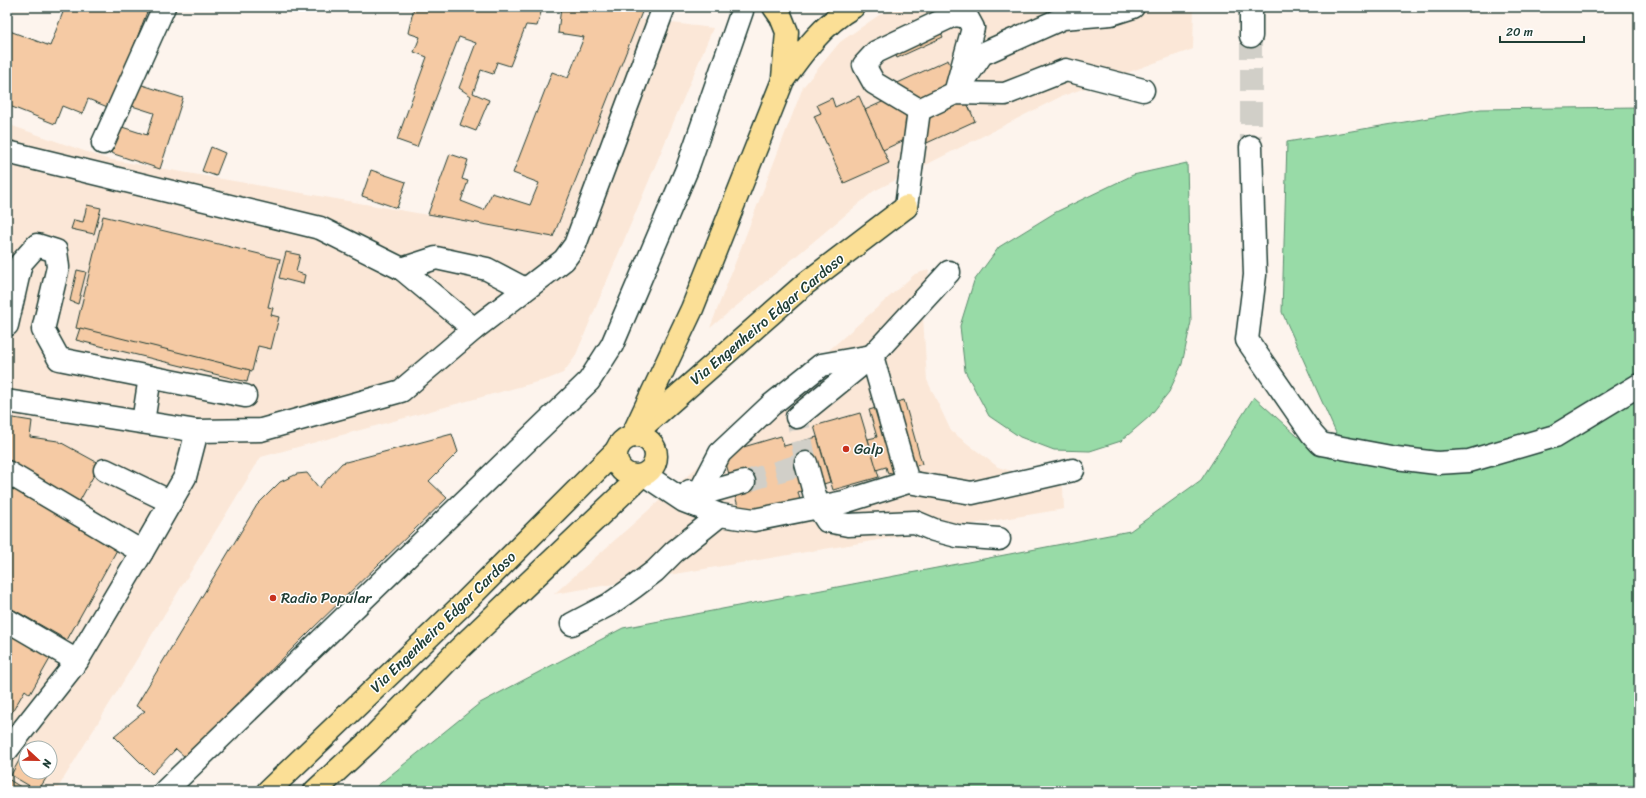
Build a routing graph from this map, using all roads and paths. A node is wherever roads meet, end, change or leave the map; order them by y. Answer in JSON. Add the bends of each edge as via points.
{"nodes":[{"id":1,"x":164,"y":7,"type":"edge"},
{"id":2,"x":664,"y":7,"type":"edge"},
{"id":3,"x":742,"y":7,"type":"edge"},
{"id":4,"x":774,"y":7,"type":"edge"},
{"id":5,"x":852,"y":7,"type":"edge"},
{"id":6,"x":1133,"y":7,"type":"edge"},
{"id":7,"x":1251,"y":7,"type":"edge"},
{"id":8,"x":1251,"y":36,"type":"tunnel mouth"},
{"id":9,"x":783,"y":80,"type":"junction"},
{"id":10,"x":1143,"y":90,"type":"dead end"},
{"id":11,"x":955,"y":94,"type":"junction"},
{"id":12,"x":919,"y":110,"type":"junction"},
{"id":13,"x":103,"y":143,"type":"dead end"},
{"id":14,"x":1252,"y":147,"type":"tunnel mouth"},
{"id":15,"x":7,"y":152,"type":"edge"},
{"id":16,"x":906,"y":207,"type":"joint"},
{"id":17,"x":402,"y":269,"type":"junction"},
{"id":18,"x":949,"y":272,"type":"dead end"},
{"id":19,"x":525,"y":290,"type":"junction"},
{"id":20,"x":7,"y":325,"type":"edge"},
{"id":21,"x":474,"y":329,"type":"junction"},
{"id":22,"x":872,"y":356,"type":"junction"},
{"id":23,"x":150,"y":377,"type":"junction"},
{"id":24,"x":1639,"y":384,"type":"edge"},
{"id":25,"x":245,"y":396,"type":"dead end"},
{"id":26,"x":7,"y":400,"type":"edge"},
{"id":27,"x":797,"y":418,"type":"dead end"},
{"id":28,"x":143,"y":422,"type":"junction"},
{"id":29,"x":197,"y":431,"type":"junction"},
{"id":30,"x":632,"y":436,"type":"junction"},
{"id":31,"x":616,"y":452,"type":"junction"},
{"id":32,"x":806,"y":463,"type":"dead end"},
{"id":33,"x":105,"y":470,"type":"dead end"},
{"id":34,"x":1073,"y":470,"type":"dead end"},
{"id":35,"x":7,"y":472,"type":"edge"},
{"id":36,"x":646,"y":474,"type":"junction"},
{"id":37,"x":744,"y":482,"type":"tunnel mouth"},
{"id":38,"x":908,"y":482,"type":"junction"},
{"id":39,"x":698,"y":495,"type":"junction"},
{"id":40,"x":171,"y":502,"type":"junction"},
{"id":41,"x":818,"y":507,"type":"junction"},
{"id":42,"x":720,"y":515,"type":"junction"},
{"id":43,"x":999,"y":538,"type":"dead end"},
{"id":44,"x":142,"y":552,"type":"junction"},
{"id":45,"x":7,"y":620,"type":"edge"},
{"id":46,"x":572,"y":624,"type":"dead end"},
{"id":47,"x":77,"y":661,"type":"junction"},
{"id":48,"x":7,"y":750,"type":"edge"},
{"id":49,"x":165,"y":791,"type":"edge"},
{"id":50,"x":268,"y":791,"type":"edge"},
{"id":51,"x":315,"y":791,"type":"edge"}],
"edges":[{"from":1,"to":13,"type":"street"},
{"from":2,"to":19,"type":"street","via":[[575,245],[564,260]]},
{"from":3,"to":49,"type":"street","via":[[687,169],[612,345],[589,381]]},
{"from":4,"to":9,"type":"main road","via":[[787,32]]},
{"from":5,"to":9,"type":"main road","via":[[842,13],[806,47]]},
{"from":6,"to":11,"type":"street","via":[[1111,14],[1063,18],[982,54]]},
{"from":7,"to":8,"type":"street"},
{"from":9,"to":30,"type":"main road","via":[[698,295]]},
{"from":10,"to":11,"type":"street","via":[[1066,70],[1005,94]]},
{"from":11,"to":12,"type":"street"},
{"from":11,"to":12,"type":"street","via":[[974,28],[967,18],[954,15],[876,52],[864,64],[874,83]]},
{"from":12,"to":16,"type":"street"},
{"from":14,"to":24,"type":"street","via":[[1255,275],[1247,340],[1321,444],[1430,462],[1469,461],[1556,436]]},
{"from":15,"to":17,"type":"street","via":[[320,228]]},
{"from":16,"to":30,"type":"main road","name":"Via Engenheiro Edgar Cardoso","via":[[805,284]]},
{"from":17,"to":19,"type":"street","via":[[436,258],[487,269]]},
{"from":17,"to":21,"type":"street"},
{"from":18,"to":22,"type":"street"},
{"from":19,"to":21,"type":"street"},
{"from":20,"to":23,"type":"street","via":[[21,262],[37,245],[56,251],[58,267],[43,330],[59,359]]},
{"from":21,"to":29,"type":"street","via":[[401,392],[261,430]]},
{"from":22,"to":27,"type":"street"},
{"from":22,"to":38,"type":"street"},
{"from":22,"to":39,"type":"street","via":[[821,365],[777,400],[720,453]]},
{"from":23,"to":25,"type":"street"},
{"from":23,"to":28,"type":"street"},
{"from":26,"to":28,"type":"street"},
{"from":28,"to":29,"type":"street"},
{"from":29,"to":40,"type":"street","via":[[185,477]]},
{"from":30,"to":31,"type":"main road","via":[[620,444]]},
{"from":30,"to":36,"type":"main road","via":[[646,438],[656,448],[656,462]]},
{"from":31,"to":36,"type":"main road","via":[[617,464],[626,474],[633,477]]},
{"from":31,"to":50,"type":"main road","name":"Via Engenheiro Edgar Cardoso","via":[[460,607]]},
{"from":32,"to":41,"type":"street"},
{"from":33,"to":40,"type":"street"},
{"from":34,"to":38,"type":"street","via":[[972,493]]},
{"from":35,"to":44,"type":"street"},
{"from":36,"to":39,"type":"street"},
{"from":36,"to":42,"type":"street","via":[[684,501]]},
{"from":36,"to":51,"type":"main road","name":"Via Engenheiro Edgar Cardoso","via":[[459,649],[368,742]]},
{"from":37,"to":39,"type":"street"},
{"from":38,"to":41,"type":"street","via":[[844,502]]},
{"from":40,"to":44,"type":"street"},
{"from":41,"to":42,"type":"street","via":[[754,520]]},
{"from":41,"to":43,"type":"street","via":[[827,521],[848,525],[915,522],[957,536]]},
{"from":42,"to":46,"type":"street","via":[[628,591],[610,604]]},
{"from":44,"to":47,"type":"street"},
{"from":45,"to":47,"type":"street"},
{"from":47,"to":48,"type":"street"}]}
